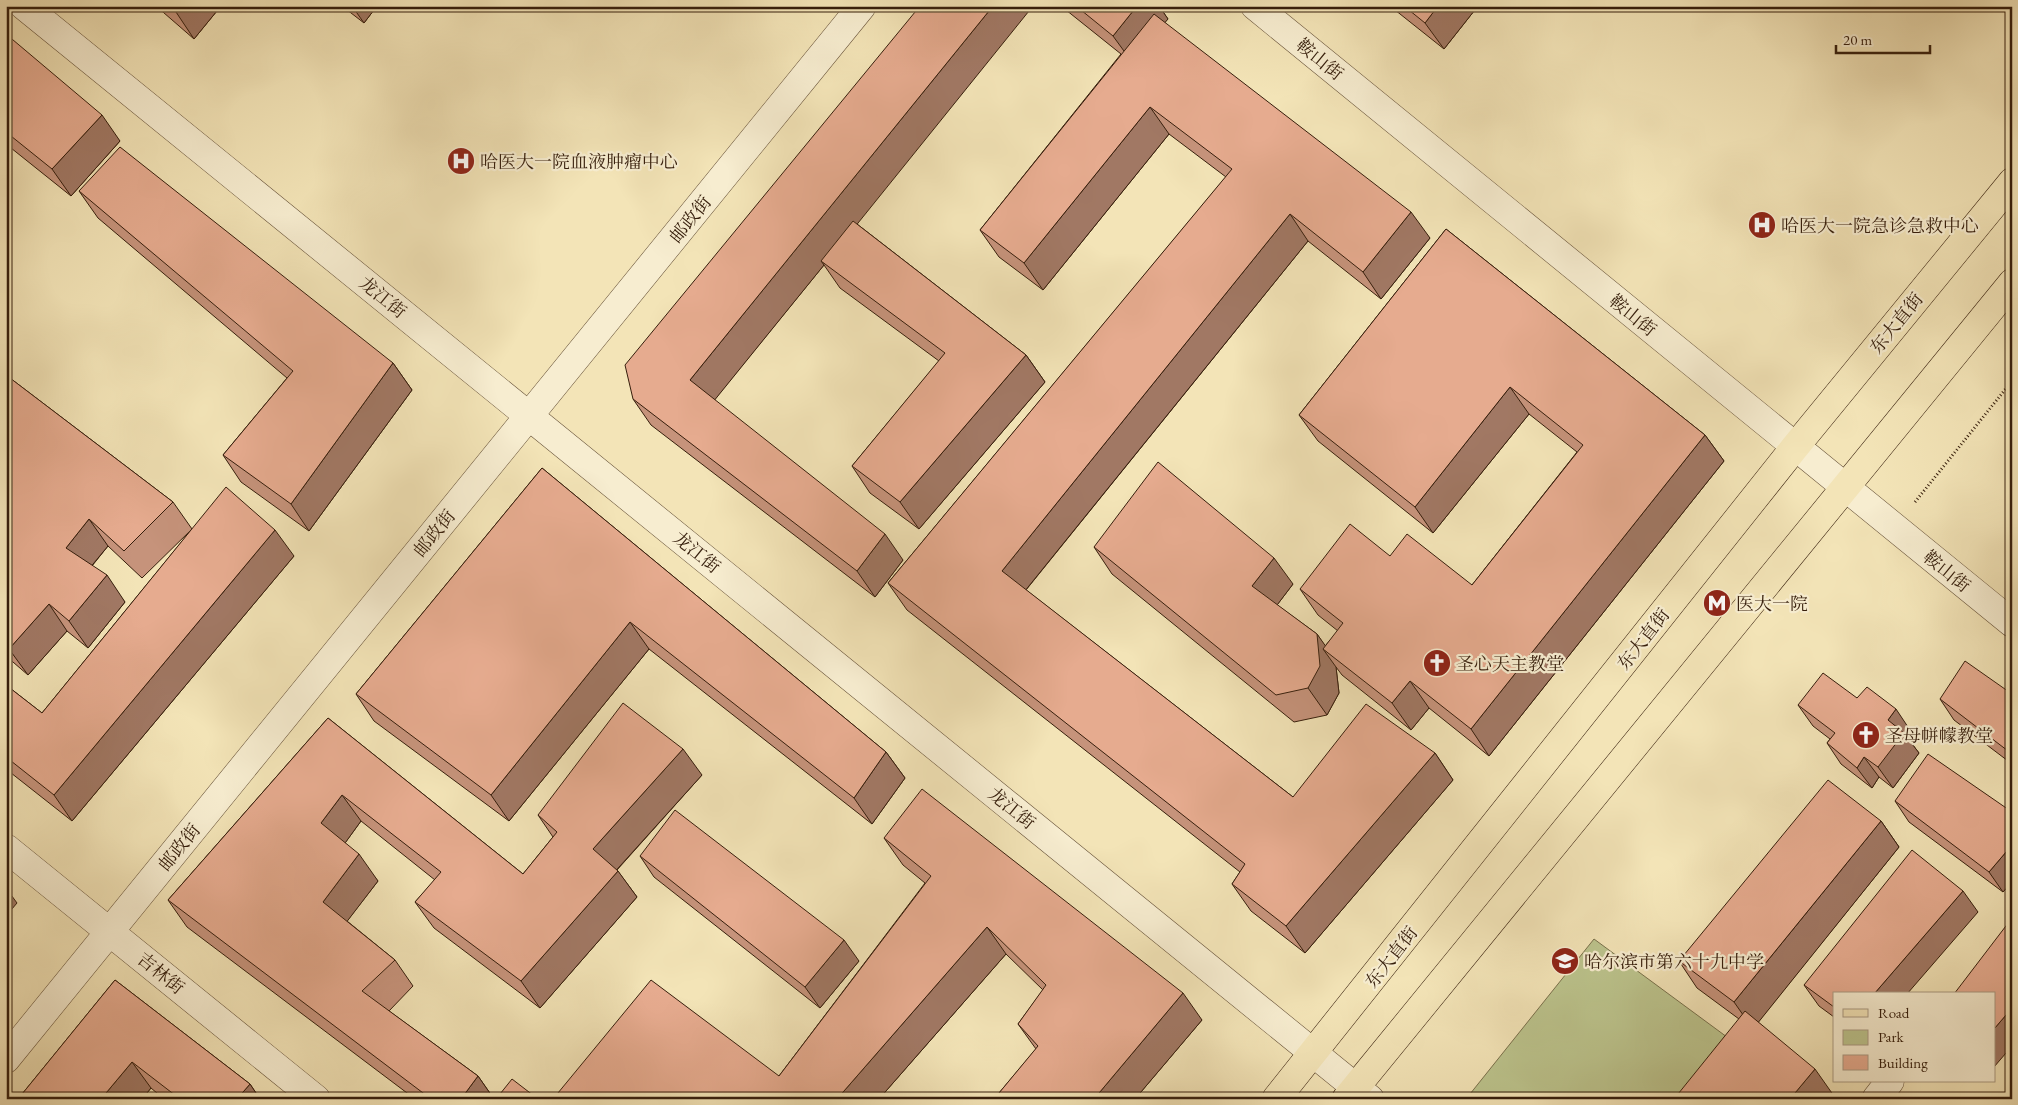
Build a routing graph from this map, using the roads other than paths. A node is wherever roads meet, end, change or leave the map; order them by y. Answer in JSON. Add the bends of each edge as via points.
{"nodes":[{"id":1,"x":24,"y":6,"type":"edge"},
{"id":2,"x":862,"y":6,"type":"edge"},
{"id":3,"x":1255,"y":6,"type":"edge"},
{"id":4,"x":2012,"y":182,"type":"edge"},
{"id":5,"x":2012,"y":283,"type":"edge"},
{"id":6,"x":529,"y":416,"type":"junction"},
{"id":7,"x":1795,"y":447,"type":"junction"},
{"id":8,"x":1846,"y":488,"type":"junction"},
{"id":9,"x":2012,"y":623,"type":"edge"},
{"id":10,"x":6,"y":848,"type":"edge"},
{"id":11,"x":110,"y":932,"type":"junction"},
{"id":12,"x":1314,"y":1054,"type":"junction"},
{"id":13,"x":6,"y":1060,"type":"edge"},
{"id":14,"x":1889,"y":1082,"type":"edge"},
{"id":15,"x":1357,"y":1095,"type":"edge"},
{"id":16,"x":316,"y":1099,"type":"edge"},
{"id":17,"x":1276,"y":1099,"type":"edge"},
{"id":18,"x":1876,"y":1099,"type":"edge"}],
"edges":[{"from":1,"to":6,"type":"street","name":"龙江街"},
{"from":2,"to":6,"type":"street","name":"邮政街"},
{"from":3,"to":7,"type":"street","name":"鞍山街"},
{"from":4,"to":7,"type":"main road","name":"东大直街"},
{"from":5,"to":8,"type":"main road"},
{"from":6,"to":11,"type":"street","name":"邮政街"},
{"from":6,"to":12,"type":"street","name":"龙江街"},
{"from":7,"to":8,"type":"street","name":"鞍山街"},
{"from":7,"to":12,"type":"main road","name":"东大直街"},
{"from":8,"to":9,"type":"street","name":"鞍山街"},
{"from":8,"to":15,"type":"main road"},
{"from":10,"to":11,"type":"street","name":"吉林街"},
{"from":11,"to":13,"type":"street","name":"邮政街"},
{"from":11,"to":16,"type":"street","name":"吉林街"},
{"from":12,"to":15,"type":"street","name":"龙江街"},
{"from":12,"to":17,"type":"main road","name":"东大直街"},
{"from":14,"to":18,"type":"street"}]}
